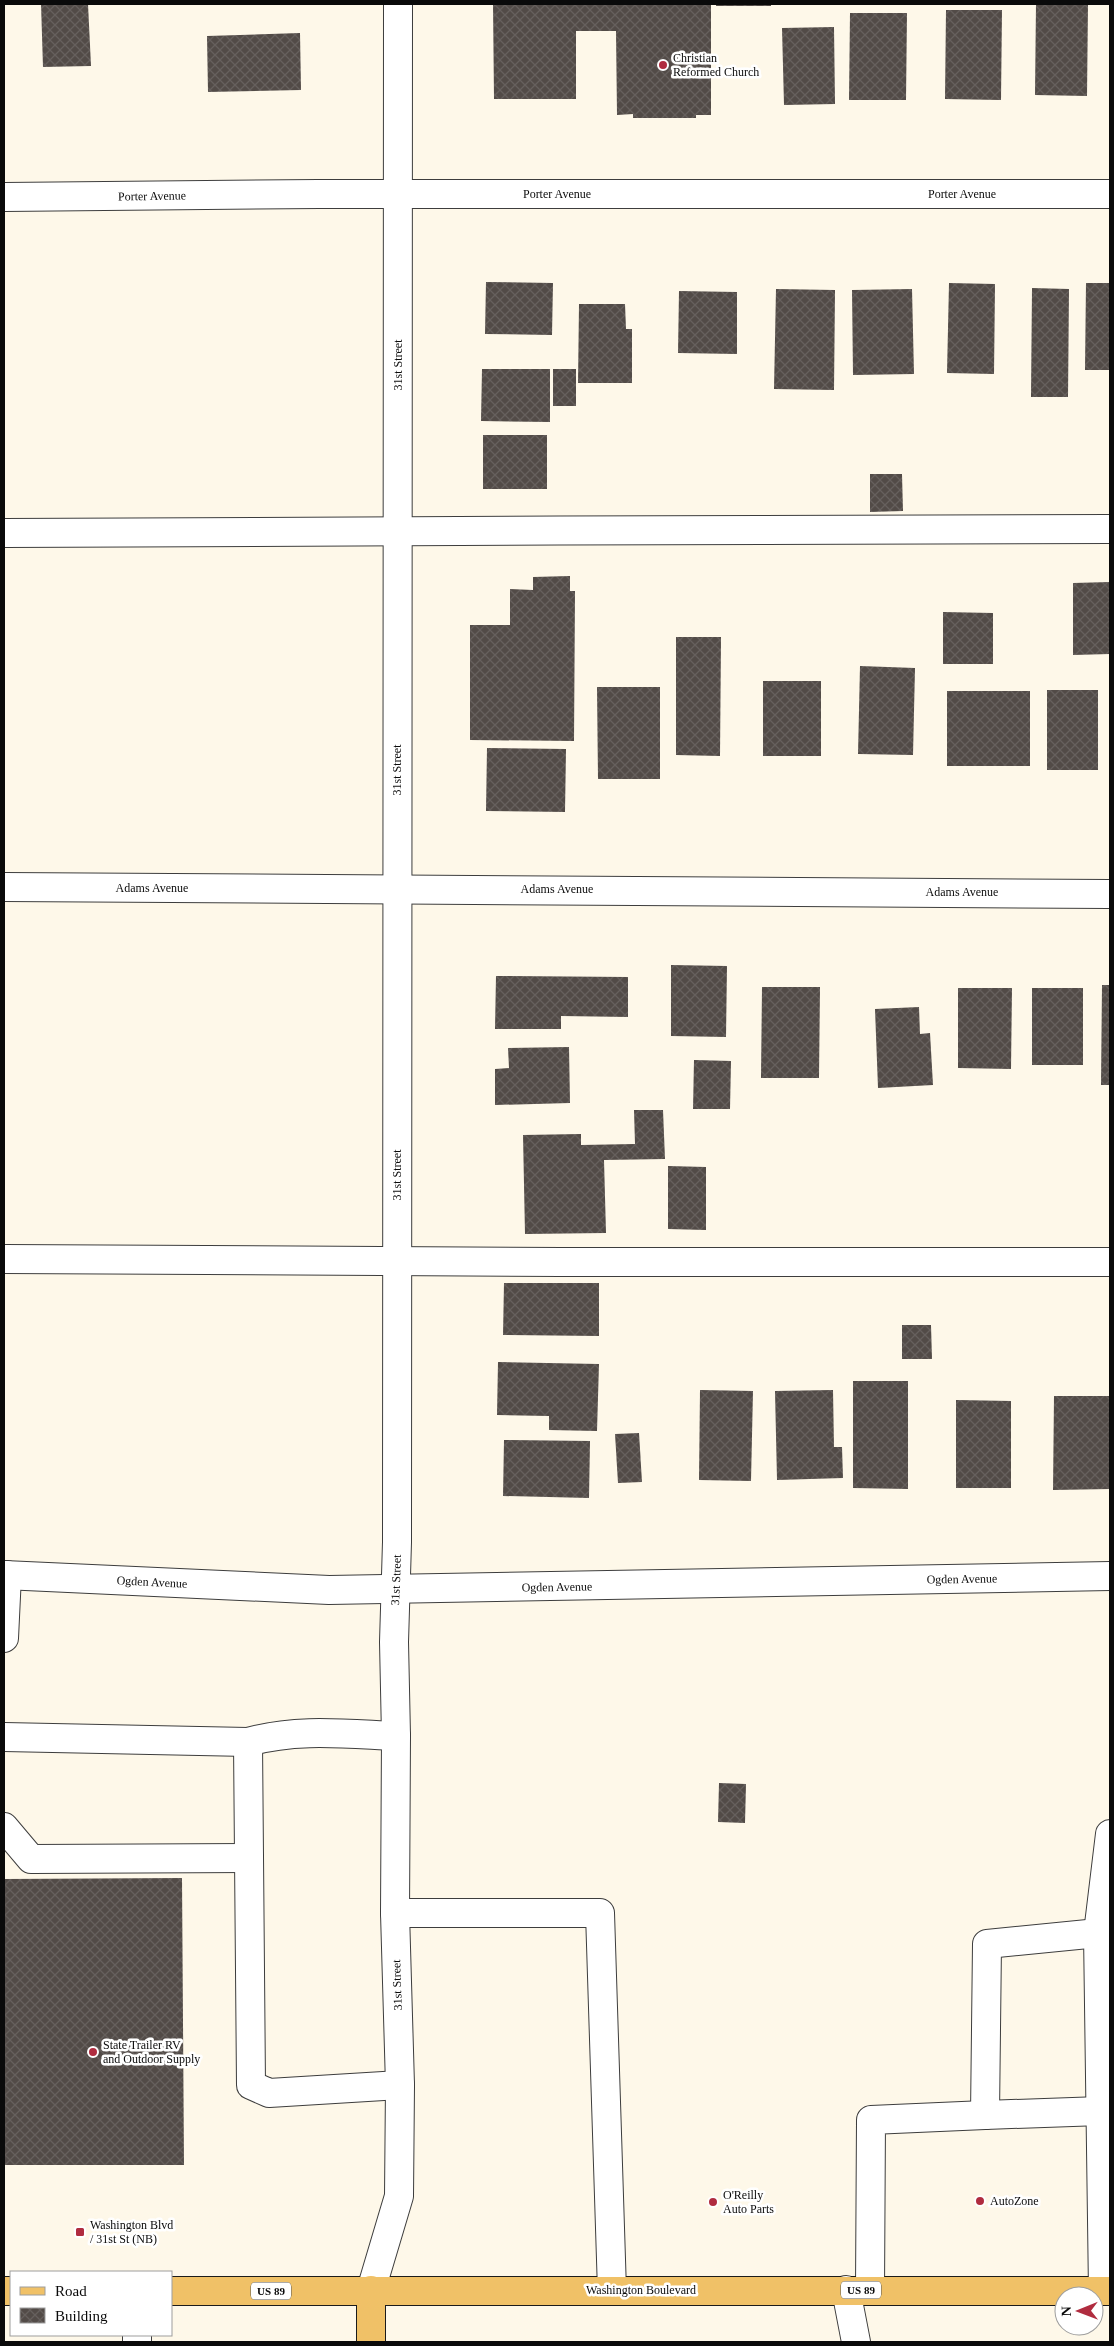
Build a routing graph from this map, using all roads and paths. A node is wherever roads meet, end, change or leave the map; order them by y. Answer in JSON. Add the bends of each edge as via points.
{"nodes":[{"id":1,"x":398,"y":4,"type":"edge"},
{"id":2,"x":1110,"y":194,"type":"edge"},
{"id":3,"x":398,"y":195,"type":"junction"},
{"id":4,"x":4,"y":197,"type":"edge"},
{"id":5,"x":1110,"y":529,"type":"edge"},
{"id":6,"x":4,"y":533,"type":"edge"},
{"id":7,"x":398,"y":533,"type":"junction"},
{"id":8,"x":4,"y":888,"type":"edge"},
{"id":9,"x":397,"y":888,"type":"junction"},
{"id":10,"x":1110,"y":894,"type":"edge"},
{"id":11,"x":4,"y":1259,"type":"edge"},
{"id":12,"x":397,"y":1260,"type":"junction"},
{"id":13,"x":1110,"y":1262,"type":"edge"},
{"id":14,"x":6,"y":1575,"type":"edge"},
{"id":15,"x":1110,"y":1576,"type":"edge"},
{"id":16,"x":396,"y":1587,"type":"junction"},
{"id":17,"x":4,"y":1638,"type":"edge"},
{"id":18,"x":396,"y":1736,"type":"junction"},
{"id":19,"x":4,"y":1737,"type":"edge"},
{"id":20,"x":248,"y":1742,"type":"junction"},
{"id":21,"x":4,"y":1826,"type":"edge"},
{"id":22,"x":1110,"y":1834,"type":"edge"},
{"id":23,"x":248,"y":1858,"type":"junction"},
{"id":24,"x":395,"y":1913,"type":"junction"},
{"id":25,"x":1098,"y":1933,"type":"junction"},
{"id":26,"x":400,"y":2085,"type":"junction"},
{"id":27,"x":1100,"y":2111,"type":"junction"},
{"id":28,"x":984,"y":2115,"type":"junction"},
{"id":29,"x":372,"y":2290,"type":"junction"},
{"id":30,"x":858,"y":2290,"type":"junction"},
{"id":31,"x":1107,"y":2290,"type":"edge"},
{"id":32,"x":172,"y":2291,"type":"edge"},
{"id":33,"x":612,"y":2291,"type":"junction"},
{"id":34,"x":372,"y":2342,"type":"edge"},
{"id":35,"x":856,"y":2342,"type":"edge"}],
"edges":[{"from":1,"to":3,"type":"street","name":"31st Street"},
{"from":2,"to":3,"type":"street","name":"Porter Avenue"},
{"from":3,"to":4,"type":"street","name":"Porter Avenue"},
{"from":3,"to":7,"type":"street","name":"31st Street"},
{"from":5,"to":7,"type":"street"},
{"from":6,"to":7,"type":"street"},
{"from":7,"to":9,"type":"street","name":"31st Street"},
{"from":8,"to":9,"type":"street","name":"Adams Avenue"},
{"from":9,"to":10,"type":"street","name":"Adams Avenue"},
{"from":9,"to":12,"type":"street","name":"31st Street"},
{"from":11,"to":12,"type":"street"},
{"from":12,"to":13,"type":"street"},
{"from":12,"to":16,"type":"street","name":"31st Street"},
{"from":14,"to":16,"type":"street","name":"Ogden Avenue","via":[[329,1590]]},
{"from":14,"to":17,"type":"street"},
{"from":15,"to":16,"type":"street","name":"Ogden Avenue","via":[[476,1589]]},
{"from":16,"to":18,"type":"street","name":"31st Street"},
{"from":18,"to":20,"type":"street","via":[[329,1733],[270,1736]]},
{"from":18,"to":24,"type":"street","name":"31st Street"},
{"from":19,"to":20,"type":"street"},
{"from":20,"to":23,"type":"street"},
{"from":21,"to":23,"type":"street","via":[[31,1859]]},
{"from":22,"to":25,"type":"street"},
{"from":23,"to":26,"type":"street","via":[[251,2085],[269,2093]]},
{"from":24,"to":26,"type":"street","name":"31st Street"},
{"from":24,"to":33,"type":"street","via":[[600,1913]]},
{"from":25,"to":27,"type":"street"},
{"from":25,"to":28,"type":"street","via":[[987,1944]]},
{"from":26,"to":29,"type":"street","name":"31st Street","via":[[399,2196]]},
{"from":27,"to":28,"type":"street"},
{"from":27,"to":31,"type":"street"},
{"from":28,"to":30,"type":"street","via":[[870,2120]]},
{"from":29,"to":32,"type":"main road","name":"Washington Boulevard","number":"US 89"},
{"from":29,"to":33,"type":"main road","name":"Washington Boulevard","number":"US 89"},
{"from":29,"to":34,"type":"main road","name":"31st Street"},
{"from":30,"to":31,"type":"main road","name":"Washington Boulevard","number":"US 89"},
{"from":30,"to":33,"type":"main road","name":"Washington Boulevard","number":"US 89"},
{"from":30,"to":35,"type":"street"}]}
